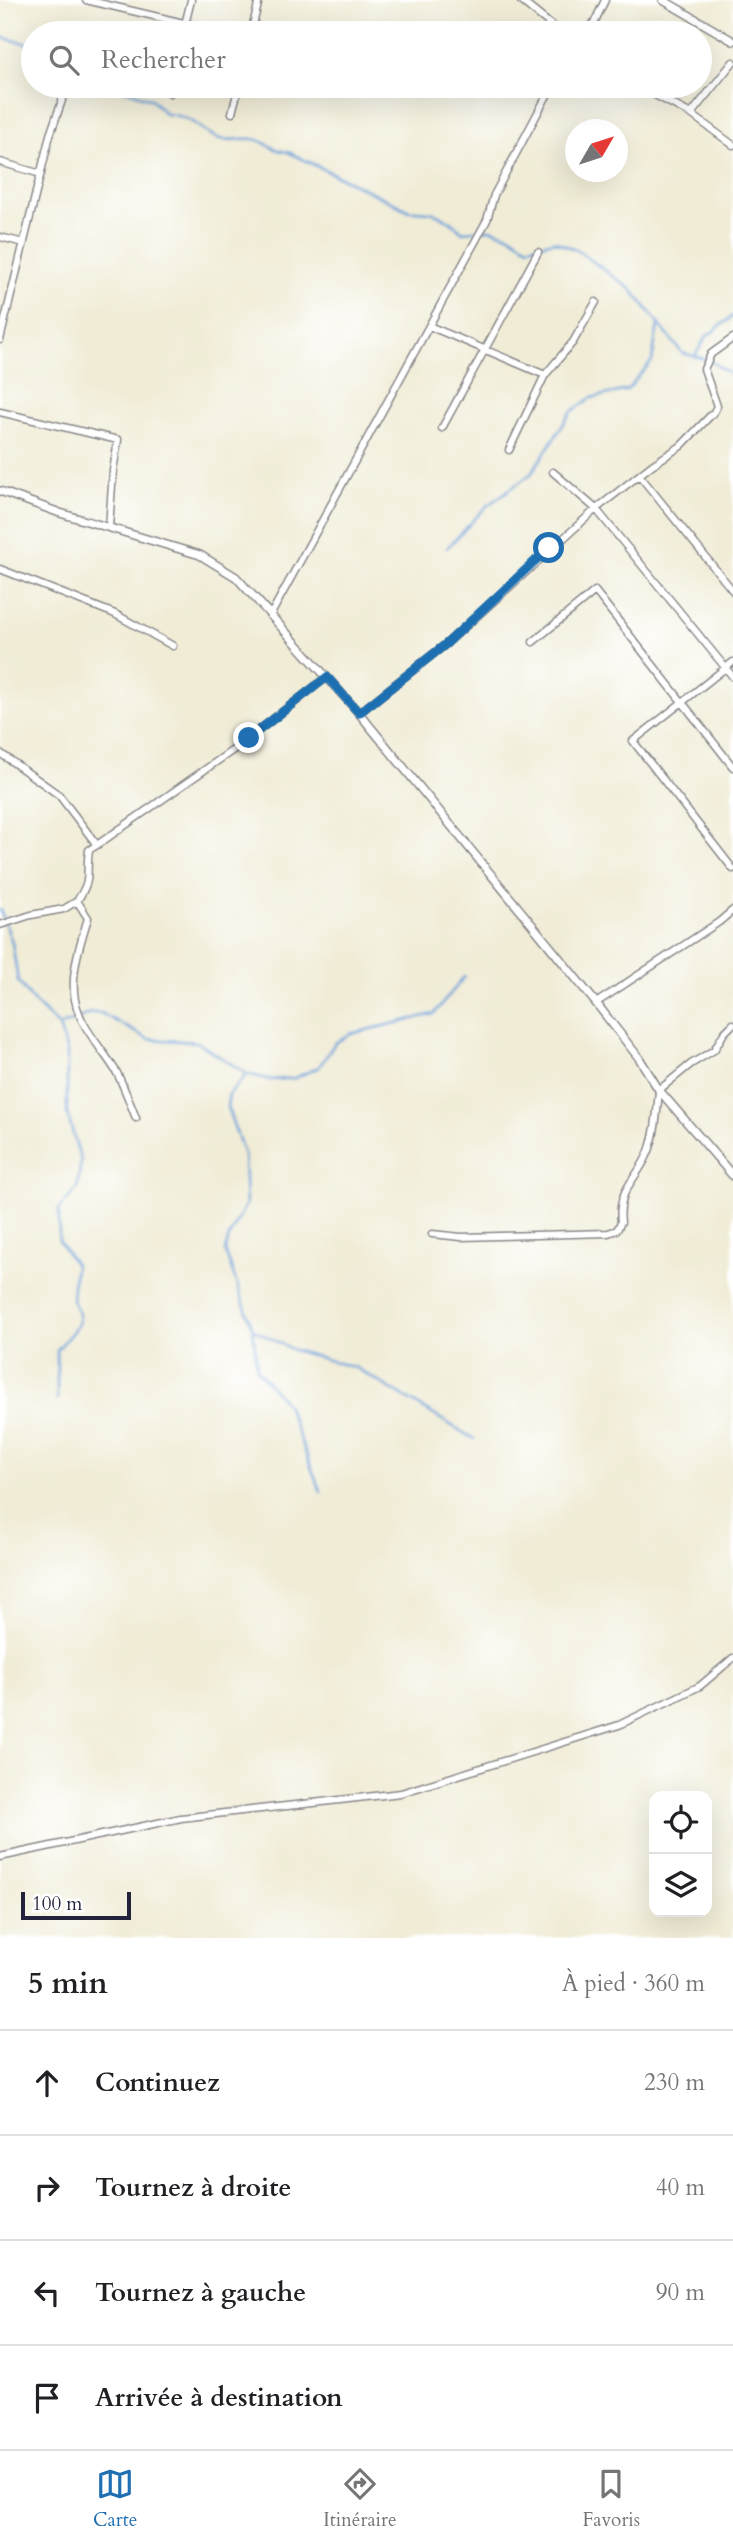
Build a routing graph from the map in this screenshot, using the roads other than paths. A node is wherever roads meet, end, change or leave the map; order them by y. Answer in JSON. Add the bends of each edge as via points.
{"nodes":[{"id":1,"x":86,"y":0,"type":"edge"},
{"id":2,"x":191,"y":0,"type":"edge"},
{"id":3,"x":258,"y":0,"type":"edge"},
{"id":4,"x":520,"y":0,"type":"edge"},
{"id":5,"x":605,"y":0,"type":"edge"},
{"id":6,"x":663,"y":0,"type":"edge"},
{"id":7,"x":176,"y":21,"type":"edge"},
{"id":8,"x":186,"y":21,"type":"edge"},
{"id":9,"x":254,"y":21,"type":"edge"},
{"id":10,"x":546,"y":21,"type":"edge"},
{"id":11,"x":595,"y":21,"type":"edge"},
{"id":12,"x":699,"y":21,"type":"edge"},
{"id":13,"x":712,"y":29,"type":"edge"},
{"id":14,"x":733,"y":41,"type":"edge"},
{"id":15,"x":733,"y":62,"type":"edge"},
{"id":16,"x":712,"y":88,"type":"edge"},
{"id":17,"x":63,"y":98,"type":"edge"},
{"id":18,"x":236,"y":98,"type":"edge"},
{"id":19,"x":546,"y":98,"type":"edge"},
{"id":20,"x":661,"y":98,"type":"edge"},
{"id":21,"x":704,"y":98,"type":"edge"},
{"id":22,"x":232,"y":113,"type":"dead end"},
{"id":23,"x":691,"y":114,"type":"junction"},
{"id":24,"x":733,"y":145,"type":"edge"},
{"id":25,"x":0,"y":162,"type":"edge"},
{"id":26,"x":41,"y":174,"type":"junction"},
{"id":27,"x":0,"y":237,"type":"edge"},
{"id":28,"x":24,"y":243,"type":"junction"},
{"id":29,"x":538,"y":252,"type":"dead end"},
{"id":30,"x":596,"y":302,"type":"dead end"},
{"id":31,"x":3,"y":314,"type":"edge"},
{"id":32,"x":429,"y":326,"type":"junction"},
{"id":33,"x":733,"y":338,"type":"edge"},
{"id":34,"x":0,"y":340,"type":"edge"},
{"id":35,"x":486,"y":350,"type":"junction"},
{"id":36,"x":545,"y":375,"type":"junction"},
{"id":37,"x":0,"y":412,"type":"edge"},
{"id":38,"x":442,"y":428,"type":"dead end"},
{"id":39,"x":509,"y":450,"type":"dead end"},
{"id":40,"x":553,"y":472,"type":"dead end"},
{"id":41,"x":640,"y":476,"type":"junction"},
{"id":42,"x":0,"y":491,"type":"edge"},
{"id":43,"x":596,"y":509,"type":"junction"},
{"id":44,"x":109,"y":527,"type":"junction"},
{"id":45,"x":0,"y":569,"type":"edge"},
{"id":46,"x":733,"y":592,"type":"edge"},
{"id":47,"x":270,"y":616,"type":"junction"},
{"id":48,"x":533,"y":642,"type":"dead end"},
{"id":49,"x":173,"y":646,"type":"dead end"},
{"id":50,"x":733,"y":662,"type":"edge"},
{"id":51,"x":725,"y":668,"type":"junction"},
{"id":52,"x":327,"y":677,"type":"junction"},
{"id":53,"x":733,"y":677,"type":"edge"},
{"id":54,"x":682,"y":702,"type":"junction"},
{"id":55,"x":359,"y":713,"type":"junction"},
{"id":56,"x":0,"y":753,"type":"edge"},
{"id":57,"x":733,"y":767,"type":"edge"},
{"id":58,"x":97,"y":845,"type":"junction"},
{"id":59,"x":733,"y":869,"type":"edge"},
{"id":60,"x":77,"y":901,"type":"junction"},
{"id":61,"x":733,"y":910,"type":"edge"},
{"id":62,"x":0,"y":925,"type":"edge"},
{"id":63,"x":596,"y":1003,"type":"junction"},
{"id":64,"x":733,"y":1024,"type":"edge"},
{"id":65,"x":659,"y":1090,"type":"junction"},
{"id":66,"x":136,"y":1118,"type":"dead end"},
{"id":67,"x":733,"y":1176,"type":"edge"},
{"id":68,"x":432,"y":1234,"type":"dead end"},
{"id":69,"x":733,"y":1658,"type":"edge"},
{"id":70,"x":0,"y":1857,"type":"edge"}],
"edges":[{"from":1,"to":7,"type":"street"},
{"from":2,"to":8,"type":"street"},
{"from":3,"to":9,"type":"street"},
{"from":4,"to":10,"type":"street"},
{"from":5,"to":11,"type":"street"},
{"from":6,"to":12,"type":"street"},
{"from":13,"to":14,"type":"street"},
{"from":15,"to":16,"type":"street"},
{"from":17,"to":26,"type":"street"},
{"from":18,"to":22,"type":"street"},
{"from":19,"to":32,"type":"street"},
{"from":20,"to":23,"type":"street"},
{"from":21,"to":23,"type":"street"},
{"from":23,"to":24,"type":"street"},
{"from":25,"to":26,"type":"street"},
{"from":26,"to":28,"type":"street"},
{"from":27,"to":28,"type":"street"},
{"from":28,"to":31,"type":"street"},
{"from":29,"to":35,"type":"street"},
{"from":30,"to":36,"type":"street","via":[[573,342]]},
{"from":31,"to":34,"type":"street"},
{"from":32,"to":35,"type":"street"},
{"from":32,"to":47,"type":"street"},
{"from":33,"to":41,"type":"street","via":[[711,354],[704,369],[714,412],[681,446]]},
{"from":35,"to":36,"type":"street"},
{"from":35,"to":38,"type":"street"},
{"from":36,"to":39,"type":"street"},
{"from":37,"to":44,"type":"street","via":[[118,440]]},
{"from":40,"to":43,"type":"street"},
{"from":41,"to":43,"type":"street"},
{"from":41,"to":46,"type":"street"},
{"from":42,"to":44,"type":"street"},
{"from":43,"to":51,"type":"street"},
{"from":43,"to":55,"type":"street","via":[[446,644]]},
{"from":44,"to":47,"type":"street","via":[[200,555],[236,577]]},
{"from":45,"to":49,"type":"street","via":[[115,614]]},
{"from":47,"to":52,"type":"street"},
{"from":48,"to":54,"type":"street","via":[[595,591]]},
{"from":50,"to":51,"type":"street"},
{"from":51,"to":53,"type":"street"},
{"from":51,"to":54,"type":"street"},
{"from":52,"to":55,"type":"street"},
{"from":52,"to":58,"type":"street","via":[[236,748]]},
{"from":54,"to":57,"type":"street"},
{"from":54,"to":59,"type":"street","via":[[633,741]]},
{"from":55,"to":63,"type":"street"},
{"from":56,"to":58,"type":"street","via":[[59,795]]},
{"from":58,"to":60,"type":"street","via":[[89,850],[89,883]]},
{"from":60,"to":62,"type":"street","via":[[64,909]]},
{"from":60,"to":66,"type":"street","via":[[88,918],[75,976],[77,1008],[116,1072]]},
{"from":61,"to":63,"type":"street"},
{"from":63,"to":65,"type":"street"},
{"from":64,"to":65,"type":"street","via":[[714,1050]]},
{"from":65,"to":67,"type":"street"},
{"from":65,"to":68,"type":"street","via":[[648,1152],[622,1196],[617,1230],[461,1237]]},
{"from":69,"to":70,"type":"street","via":[[700,1686],[619,1726],[401,1793],[181,1818]]}]}
